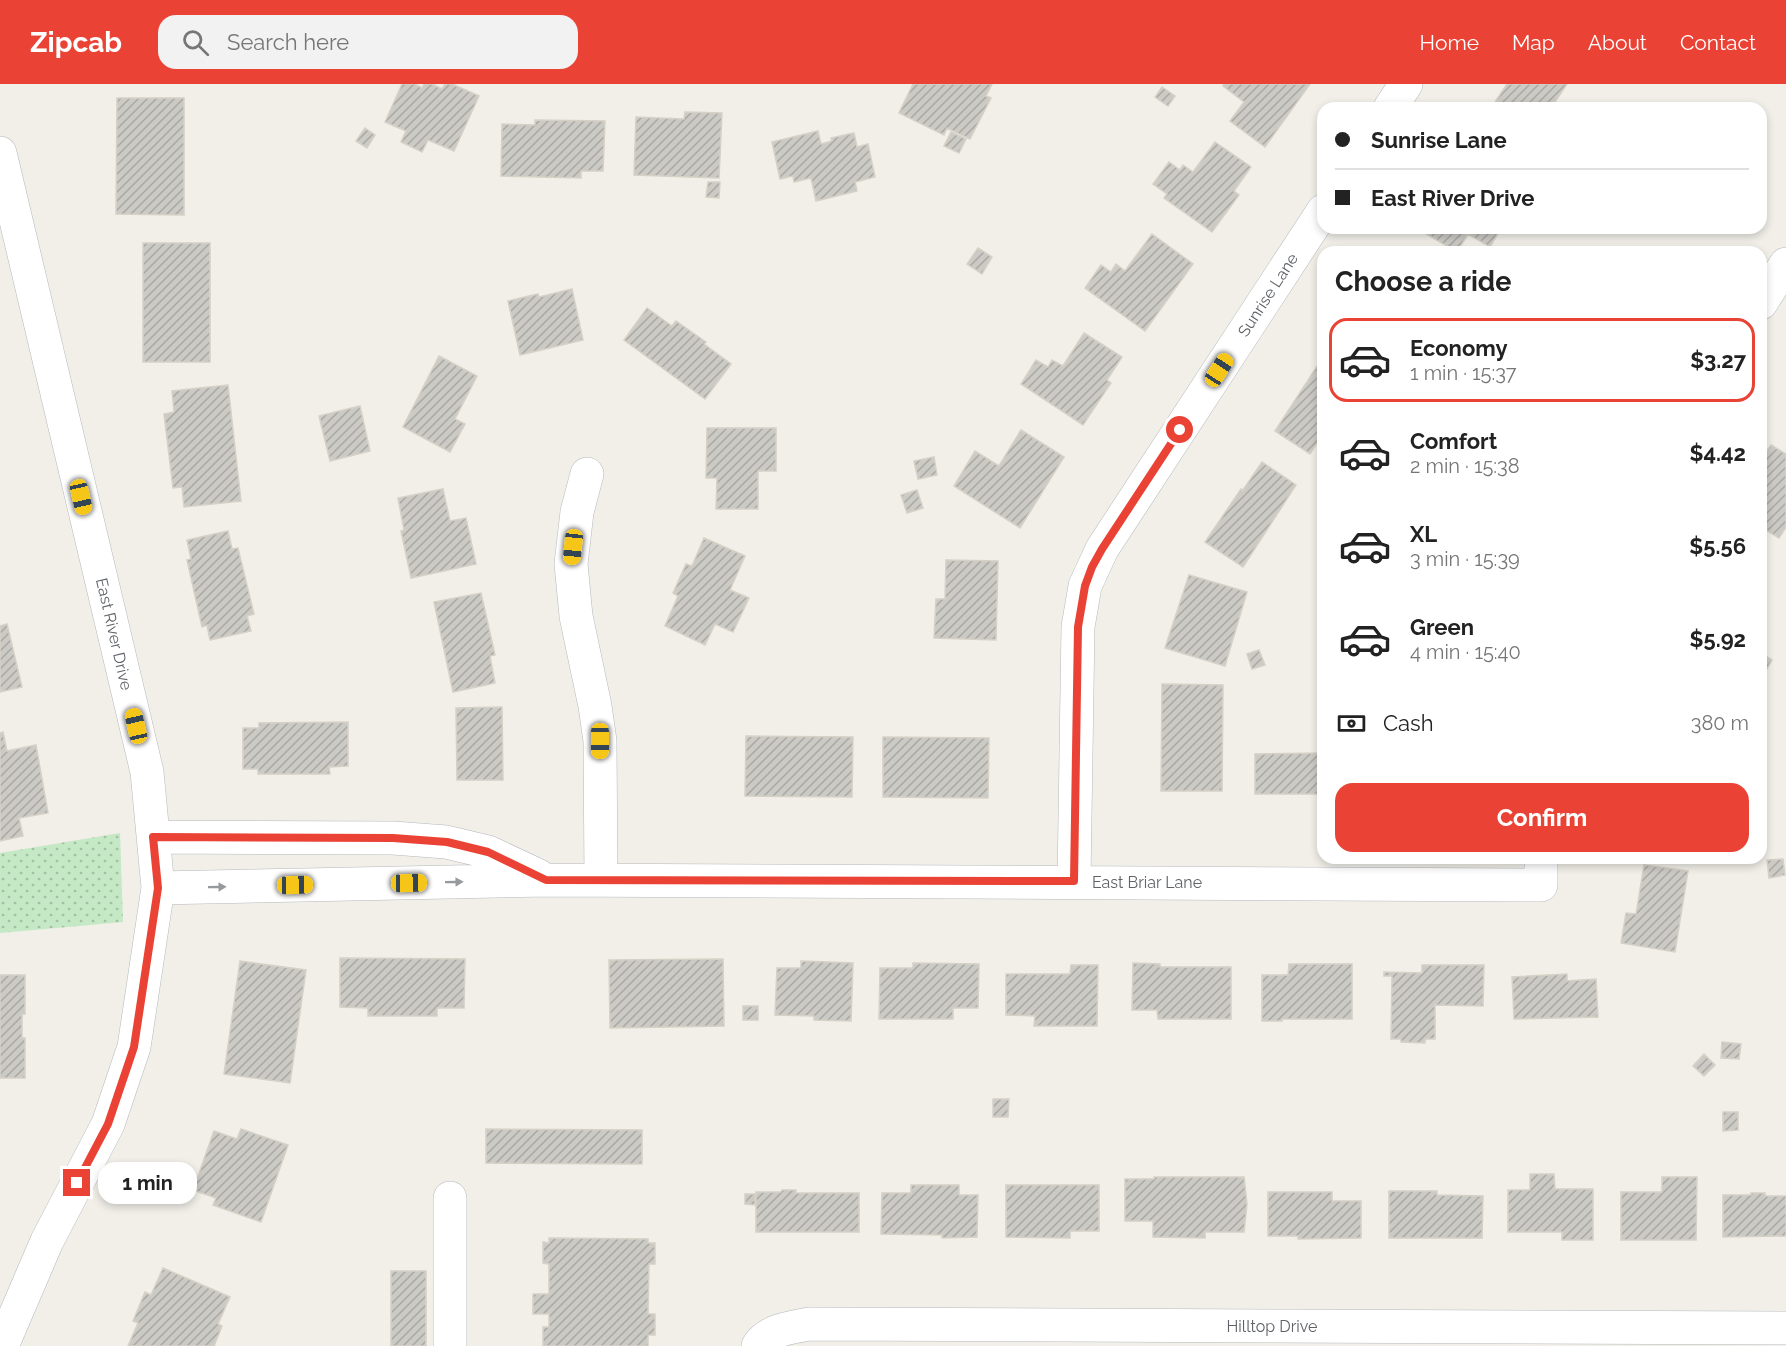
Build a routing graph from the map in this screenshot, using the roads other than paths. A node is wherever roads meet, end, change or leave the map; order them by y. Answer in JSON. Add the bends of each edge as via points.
{"nodes":[{"id":1,"x":1406,"y":84,"type":"edge"},
{"id":2,"x":1394,"y":102,"type":"edge"},
{"id":3,"x":0,"y":153,"type":"edge"},
{"id":4,"x":1317,"y":220,"type":"edge"},
{"id":5,"x":1786,"y":264,"type":"edge"},
{"id":6,"x":1767,"y":294,"type":"edge"},
{"id":7,"x":587,"y":474,"type":"dead end"},
{"id":8,"x":153,"y":837,"type":"junction"},
{"id":9,"x":1541,"y":864,"type":"edge"},
{"id":10,"x":546,"y":880,"type":"junction"},
{"id":11,"x":600,"y":880,"type":"junction"},
{"id":12,"x":1074,"y":881,"type":"junction"},
{"id":13,"x":158,"y":888,"type":"junction"},
{"id":14,"x":450,"y":1198,"type":"dead end"},
{"id":15,"x":1786,"y":1328,"type":"edge"},
{"id":16,"x":759,"y":1343,"type":"edge"},
{"id":17,"x":2,"y":1346,"type":"edge"},
{"id":18,"x":450,"y":1346,"type":"edge"}],
"edges":[{"from":1,"to":2,"type":"street"},
{"from":3,"to":8,"type":"street","name":"East River Drive","via":[[147,772]]},
{"from":4,"to":12,"type":"street","name":"Sunrise Lane","via":[[1102,549],[1085,586],[1078,627]]},
{"from":5,"to":6,"type":"street"},
{"from":7,"to":11,"type":"street","via":[[577,512],[571,564],[576,616],[600,741]]},
{"from":8,"to":10,"type":"street","name":"East Briar Lane","via":[[393,838],[447,842],[488,852]]},
{"from":8,"to":13,"type":"street","name":"East River Drive"},
{"from":9,"to":12,"type":"street","name":"East Briar Lane","via":[[1541,885]]},
{"from":10,"to":11,"type":"street","name":"East Briar Lane"},
{"from":13,"to":10,"type":"street","name":"East Briar Lane","one_way":true},
{"from":11,"to":12,"type":"street","name":"East Briar Lane"},
{"from":13,"to":17,"type":"street","name":"East River Drive","via":[[134,1047],[108,1124],[47,1241]]},
{"from":14,"to":18,"type":"street"},
{"from":15,"to":16,"type":"street","name":"Hilltop Drive","via":[[809,1324],[784,1328]]}]}
